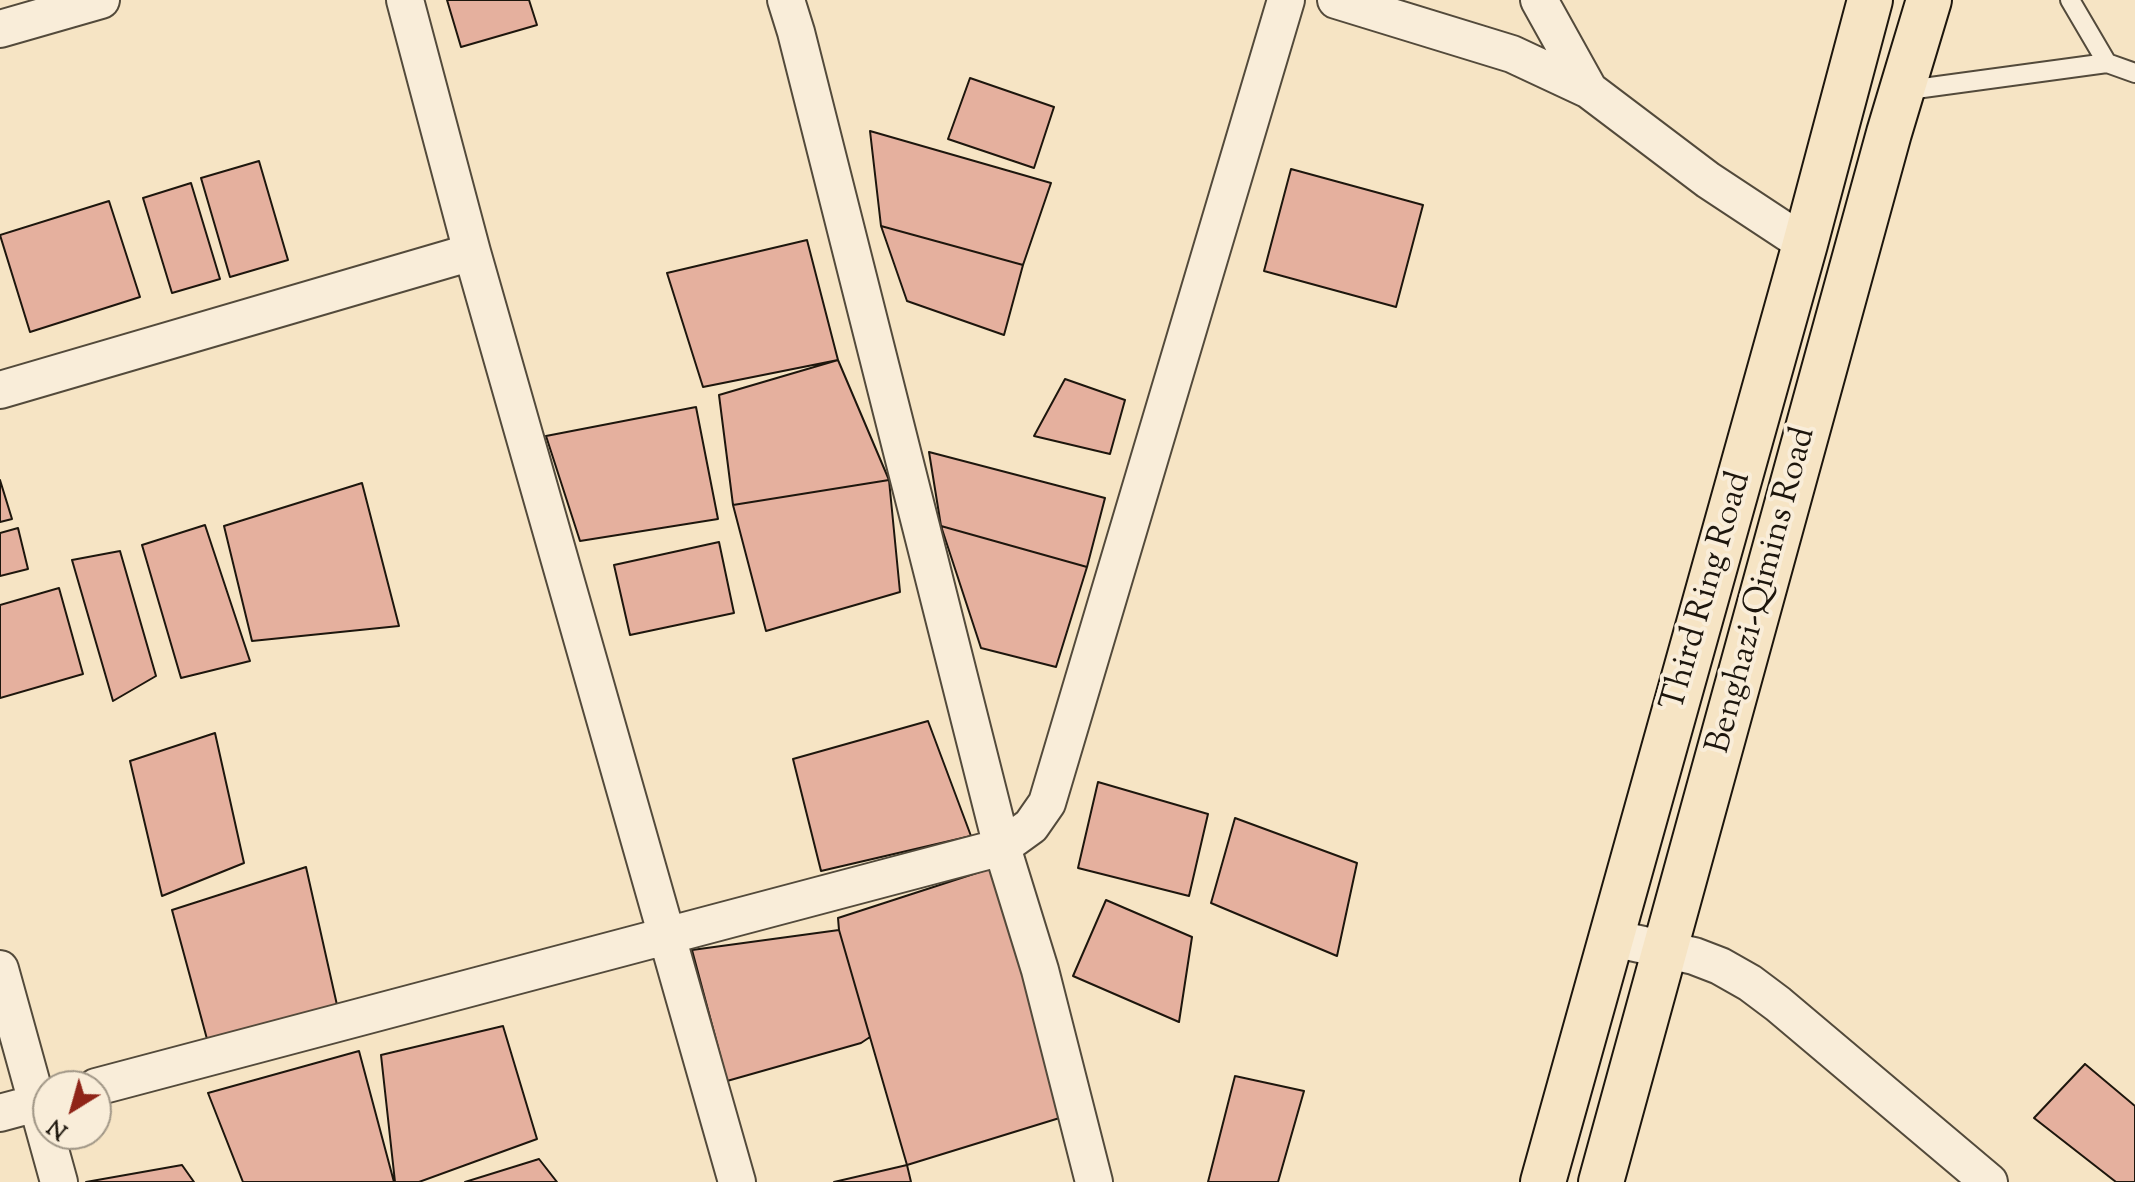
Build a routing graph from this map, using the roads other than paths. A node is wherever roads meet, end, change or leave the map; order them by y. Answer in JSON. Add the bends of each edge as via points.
{"nodes":[{"id":1,"x":101,"y":0,"type":"edge"},
{"id":2,"x":405,"y":0,"type":"edge"},
{"id":3,"x":786,"y":0,"type":"edge"},
{"id":4,"x":1286,"y":0,"type":"edge"},
{"id":5,"x":1336,"y":0,"type":"edge"},
{"id":6,"x":1539,"y":0,"type":"edge"},
{"id":7,"x":1870,"y":0,"type":"edge"},
{"id":8,"x":1929,"y":0,"type":"edge"},
{"id":9,"x":2070,"y":0,"type":"edge"},
{"id":10,"x":0,"y":29,"type":"edge"},
{"id":11,"x":2107,"y":63,"type":"junction"},
{"id":12,"x":2135,"y":73,"type":"edge"},
{"id":13,"x":1589,"y":90,"type":"junction"},
{"id":14,"x":1901,"y":91,"type":"junction"},
{"id":15,"x":1805,"y":244,"type":"junction"},
{"id":16,"x":472,"y":252,"type":"junction"},
{"id":17,"x":0,"y":390,"type":"edge"},
{"id":18,"x":1002,"y":847,"type":"junction"},
{"id":19,"x":666,"y":936,"type":"junction"},
{"id":20,"x":1612,"y":938,"type":"junction"},
{"id":21,"x":1665,"y":949,"type":"junction"},
{"id":22,"x":0,"y":969,"type":"edge"},
{"id":23,"x":33,"y":1070,"type":"edge"},
{"id":24,"x":112,"y":1083,"type":"edge"},
{"id":25,"x":32,"y":1104,"type":"edge"},
{"id":26,"x":0,"y":1113,"type":"edge"},
{"id":27,"x":53,"y":1150,"type":"edge"},
{"id":28,"x":59,"y":1182,"type":"edge"},
{"id":29,"x":737,"y":1182,"type":"edge"},
{"id":30,"x":1094,"y":1182,"type":"edge"},
{"id":31,"x":1543,"y":1182,"type":"edge"},
{"id":32,"x":1601,"y":1182,"type":"edge"},
{"id":33,"x":1989,"y":1182,"type":"edge"}],
"edges":[{"from":1,"to":10,"type":"street"},
{"from":2,"to":16,"type":"street"},
{"from":3,"to":18,"type":"street"},
{"from":4,"to":18,"type":"street","via":[[1047,803],[1031,826]]},
{"from":5,"to":13,"type":"street","via":[[1512,54]]},
{"from":6,"to":13,"type":"street"},
{"from":7,"to":15,"type":"main road","name":"Third Ring Road"},
{"from":8,"to":14,"type":"main road","name":"Benghazi-Qimins Road"},
{"from":9,"to":11,"type":"lane"},
{"from":11,"to":12,"type":"lane"},
{"from":11,"to":14,"type":"lane"},
{"from":13,"to":15,"type":"street","via":[[1708,180]]},
{"from":14,"to":21,"type":"main road","name":"Benghazi-Qimins Road"},
{"from":15,"to":20,"type":"main road","name":"Third Ring Road"},
{"from":16,"to":17,"type":"street"},
{"from":16,"to":19,"type":"street"},
{"from":18,"to":19,"type":"street"},
{"from":18,"to":30,"type":"street","via":[[1040,970]]},
{"from":19,"to":24,"type":"street"},
{"from":19,"to":29,"type":"street"},
{"from":20,"to":21,"type":"street"},
{"from":20,"to":31,"type":"main road","name":"Third Ring Road"},
{"from":21,"to":32,"type":"main road","name":"Benghazi-Qimins Road"},
{"from":21,"to":33,"type":"street","via":[[1720,966],[1750,983]]},
{"from":22,"to":23,"type":"street"},
{"from":25,"to":26,"type":"street"},
{"from":27,"to":28,"type":"street"}]}
